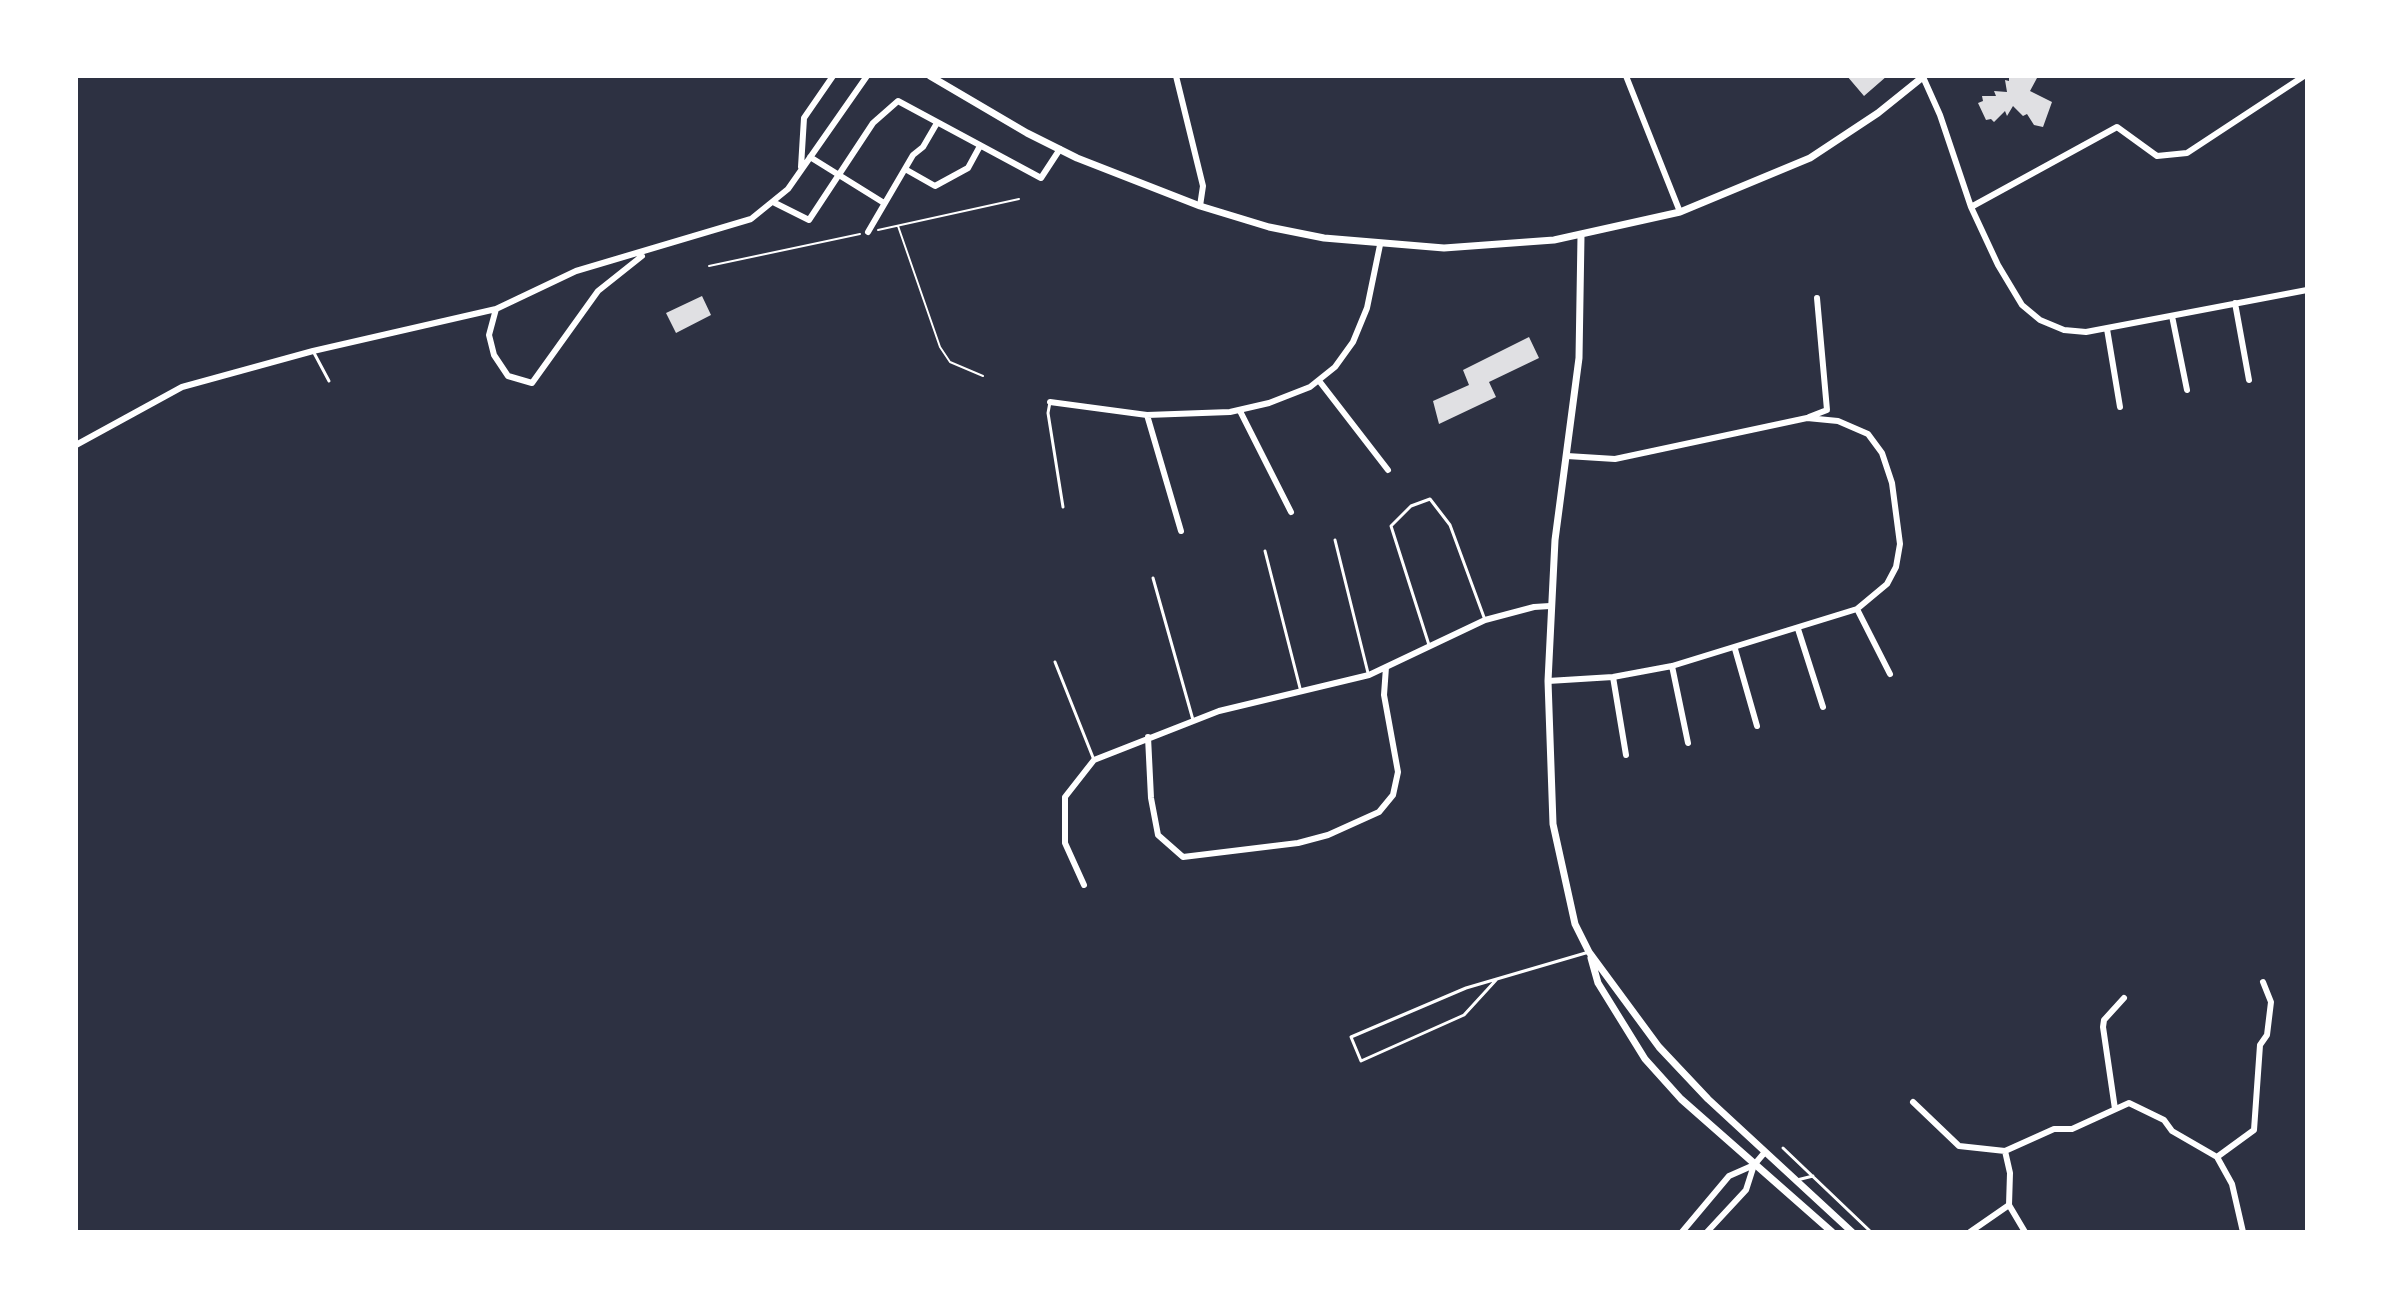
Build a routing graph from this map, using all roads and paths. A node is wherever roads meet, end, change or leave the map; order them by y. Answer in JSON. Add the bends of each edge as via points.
{"nodes":[{"id":1,"x":833,"y":76,"type":"edge"},
{"id":2,"x":867,"y":76,"type":"edge"},
{"id":3,"x":930,"y":76,"type":"edge"},
{"id":4,"x":1176,"y":76,"type":"edge"},
{"id":5,"x":1626,"y":76,"type":"edge"},
{"id":6,"x":1923,"y":76,"type":"edge"},
{"id":7,"x":2304,"y":76,"type":"edge"},
{"id":8,"x":937,"y":123,"type":"junction"},
{"id":9,"x":980,"y":146,"type":"junction"},
{"id":10,"x":1060,"y":149,"type":"junction"},
{"id":11,"x":810,"y":157,"type":"junction"},
{"id":12,"x":905,"y":169,"type":"junction"},
{"id":13,"x":801,"y":171,"type":"junction"},
{"id":14,"x":837,"y":175,"type":"junction"},
{"id":15,"x":775,"y":203,"type":"junction"},
{"id":16,"x":884,"y":203,"type":"junction"},
{"id":17,"x":1200,"y":206,"type":"junction"},
{"id":18,"x":1971,"y":207,"type":"junction"},
{"id":19,"x":1680,"y":212,"type":"junction"},
{"id":20,"x":898,"y":225,"type":"dead end"},
{"id":21,"x":868,"y":232,"type":"dead end"},
{"id":22,"x":1581,"y":236,"type":"junction"},
{"id":23,"x":1380,"y":245,"type":"junction"},
{"id":24,"x":650,"y":251,"type":"junction"},
{"id":25,"x":2307,"y":290,"type":"edge"},
{"id":26,"x":1817,"y":298,"type":"dead end"},
{"id":27,"x":2235,"y":303,"type":"junction"},
{"id":28,"x":496,"y":309,"type":"junction"},
{"id":29,"x":2172,"y":316,"type":"junction"},
{"id":30,"x":2107,"y":329,"type":"junction"},
{"id":31,"x":313,"y":351,"type":"junction"},
{"id":32,"x":983,"y":376,"type":"dead end"},
{"id":33,"x":2249,"y":380,"type":"dead end"},
{"id":34,"x":329,"y":381,"type":"dead end"},
{"id":35,"x":1320,"y":382,"type":"junction"},
{"id":36,"x":2187,"y":390,"type":"dead end"},
{"id":37,"x":1050,"y":402,"type":"joint"},
{"id":38,"x":2120,"y":407,"type":"dead end"},
{"id":39,"x":1240,"y":411,"type":"junction"},
{"id":40,"x":1147,"y":415,"type":"junction"},
{"id":41,"x":1807,"y":418,"type":"junction"},
{"id":42,"x":76,"y":445,"type":"edge"},
{"id":43,"x":1567,"y":456,"type":"junction"},
{"id":44,"x":1388,"y":470,"type":"dead end"},
{"id":45,"x":1063,"y":507,"type":"dead end"},
{"id":46,"x":1291,"y":512,"type":"dead end"},
{"id":47,"x":1181,"y":531,"type":"dead end"},
{"id":48,"x":1335,"y":540,"type":"dead end"},
{"id":49,"x":1265,"y":551,"type":"dead end"},
{"id":50,"x":1153,"y":578,"type":"dead end"},
{"id":51,"x":1550,"y":606,"type":"junction"},
{"id":52,"x":1857,"y":609,"type":"junction"},
{"id":53,"x":1485,"y":620,"type":"junction"},
{"id":54,"x":1798,"y":629,"type":"junction"},
{"id":55,"x":1429,"y":645,"type":"junction"},
{"id":56,"x":1735,"y":649,"type":"junction"},
{"id":57,"x":1055,"y":662,"type":"dead end"},
{"id":58,"x":1672,"y":666,"type":"junction"},
{"id":59,"x":1386,"y":667,"type":"junction"},
{"id":60,"x":1890,"y":674,"type":"dead end"},
{"id":61,"x":1369,"y":675,"type":"junction"},
{"id":62,"x":1613,"y":677,"type":"junction"},
{"id":63,"x":1548,"y":681,"type":"junction"},
{"id":64,"x":1301,"y":692,"type":"junction"},
{"id":65,"x":1823,"y":707,"type":"dead end"},
{"id":66,"x":1193,"y":720,"type":"junction"},
{"id":67,"x":1757,"y":726,"type":"dead end"},
{"id":68,"x":1148,"y":737,"type":"junction"},
{"id":69,"x":1688,"y":743,"type":"dead end"},
{"id":70,"x":1626,"y":755,"type":"dead end"},
{"id":71,"x":1094,"y":760,"type":"junction"},
{"id":72,"x":1084,"y":885,"type":"dead end"},
{"id":73,"x":1589,"y":952,"type":"junction"},
{"id":74,"x":1497,"y":979,"type":"junction"},
{"id":75,"x":2263,"y":982,"type":"dead end"},
{"id":76,"x":2124,"y":998,"type":"dead end"},
{"id":77,"x":1913,"y":1102,"type":"dead end"},
{"id":78,"x":2115,"y":1109,"type":"junction"},
{"id":79,"x":1783,"y":1148,"type":"dead end"},
{"id":80,"x":2005,"y":1151,"type":"junction"},
{"id":81,"x":1765,"y":1152,"type":"junction"},
{"id":82,"x":2217,"y":1157,"type":"junction"},
{"id":83,"x":1754,"y":1165,"type":"junction"},
{"id":84,"x":1813,"y":1176,"type":"junction"},
{"id":85,"x":1797,"y":1180,"type":"junction"},
{"id":86,"x":2009,"y":1205,"type":"junction"},
{"id":87,"x":1682,"y":1232,"type":"edge"},
{"id":88,"x":1707,"y":1232,"type":"edge"},
{"id":89,"x":1832,"y":1232,"type":"edge"},
{"id":90,"x":1852,"y":1232,"type":"edge"},
{"id":91,"x":1871,"y":1232,"type":"edge"},
{"id":92,"x":1970,"y":1232,"type":"edge"},
{"id":93,"x":2025,"y":1232,"type":"edge"},
{"id":94,"x":2243,"y":1232,"type":"edge"}],
"edges":[{"from":1,"to":13,"type":"street","via":[[804,118]]},
{"from":2,"to":11,"type":"street"},
{"from":3,"to":10,"type":"street"},
{"from":4,"to":17,"type":"street","via":[[1203,186]]},
{"from":5,"to":19,"type":"street"},
{"from":6,"to":18,"type":"street"},
{"from":6,"to":19,"type":"street","via":[[1810,158]]},
{"from":7,"to":18,"type":"street","via":[[2187,153],[2157,156],[2117,127]]},
{"from":8,"to":9,"type":"street"},
{"from":8,"to":12,"type":"street"},
{"from":8,"to":14,"type":"street","via":[[898,101],[873,123]]},
{"from":9,"to":10,"type":"street","via":[[1041,178]]},
{"from":9,"to":12,"type":"street","via":[[968,168],[935,186]]},
{"from":10,"to":17,"type":"street"},
{"from":11,"to":13,"type":"street"},
{"from":11,"to":14,"type":"street"},
{"from":12,"to":16,"type":"street"},
{"from":13,"to":15,"type":"street"},
{"from":14,"to":15,"type":"street","via":[[809,220]]},
{"from":14,"to":16,"type":"street"},
{"from":15,"to":24,"type":"street","via":[[751,219]]},
{"from":16,"to":21,"type":"street"},
{"from":17,"to":23,"type":"street","via":[[1269,227]]},
{"from":18,"to":30,"type":"street","via":[[2022,305],[2064,330]]},
{"from":19,"to":22,"type":"street"},
{"from":20,"to":32,"type":"path","via":[[940,347],[950,362]]},
{"from":22,"to":23,"type":"street","via":[[1501,246]]},
{"from":22,"to":43,"type":"street","via":[[1579,358]]},
{"from":23,"to":35,"type":"street","via":[[1357,333]]},
{"from":24,"to":28,"type":"street","via":[[576,271]]},
{"from":24,"to":28,"type":"street","via":[[598,291],[532,383],[508,376],[494,355],[489,335]]},
{"from":25,"to":27,"type":"street"},
{"from":26,"to":41,"type":"street","via":[[1827,410]]},
{"from":27,"to":29,"type":"street"},
{"from":27,"to":33,"type":"street"},
{"from":28,"to":31,"type":"street"},
{"from":29,"to":30,"type":"street"},
{"from":29,"to":36,"type":"street"},
{"from":30,"to":38,"type":"street"},
{"from":31,"to":34,"type":"lane"},
{"from":31,"to":42,"type":"street","via":[[182,387]]},
{"from":35,"to":39,"type":"street"},
{"from":35,"to":44,"type":"street"},
{"from":37,"to":40,"type":"street"},
{"from":37,"to":45,"type":"lane"},
{"from":39,"to":40,"type":"street"},
{"from":39,"to":46,"type":"street"},
{"from":40,"to":47,"type":"street"},
{"from":41,"to":43,"type":"street","via":[[1641,455]]},
{"from":41,"to":52,"type":"street","via":[[1838,421],[1868,434],[1882,453],[1892,483],[1899,518],[1896,567],[1887,584]]},
{"from":43,"to":51,"type":"street"},
{"from":48,"to":61,"type":"lane"},
{"from":49,"to":64,"type":"lane"},
{"from":50,"to":66,"type":"lane"},
{"from":51,"to":53,"type":"street"},
{"from":51,"to":63,"type":"street"},
{"from":52,"to":54,"type":"street"},
{"from":52,"to":60,"type":"street"},
{"from":53,"to":55,"type":"street"},
{"from":53,"to":55,"type":"lane","via":[[1450,525],[1430,499],[1411,506],[1391,526]]},
{"from":54,"to":56,"type":"street"},
{"from":54,"to":65,"type":"street"},
{"from":55,"to":59,"type":"street"},
{"from":56,"to":58,"type":"street"},
{"from":56,"to":67,"type":"street"},
{"from":57,"to":71,"type":"lane"},
{"from":58,"to":62,"type":"street"},
{"from":58,"to":69,"type":"street"},
{"from":59,"to":61,"type":"street"},
{"from":59,"to":68,"type":"street","via":[[1384,695],[1398,772],[1393,795],[1379,812],[1328,835],[1183,857],[1158,835]]},
{"from":61,"to":64,"type":"street"},
{"from":62,"to":63,"type":"street"},
{"from":62,"to":70,"type":"street"},
{"from":63,"to":73,"type":"street","via":[[1553,824],[1575,924]]},
{"from":64,"to":66,"type":"street"},
{"from":66,"to":68,"type":"street"},
{"from":68,"to":71,"type":"street"},
{"from":71,"to":72,"type":"street","via":[[1065,797],[1065,843]]},
{"from":73,"to":74,"type":"lane"},
{"from":73,"to":81,"type":"street","via":[[1659,1047]]},
{"from":73,"to":83,"type":"street","via":[[1598,983],[1645,1059]]},
{"from":74,"to":74,"type":"lane","via":[[1351,1037],[1361,1061],[1464,1015]]},
{"from":75,"to":82,"type":"street","via":[[2271,1002],[2267,1035],[2260,1045],[2254,1130]]},
{"from":76,"to":78,"type":"street","via":[[2103,1027]]},
{"from":77,"to":80,"type":"street","via":[[1959,1146]]},
{"from":78,"to":80,"type":"street"},
{"from":78,"to":82,"type":"street","via":[[2129,1103]]},
{"from":79,"to":84,"type":"lane"},
{"from":80,"to":86,"type":"street"},
{"from":81,"to":83,"type":"street"},
{"from":81,"to":85,"type":"street"},
{"from":82,"to":94,"type":"street","via":[[2232,1184]]},
{"from":83,"to":87,"type":"street","via":[[1729,1176]]},
{"from":83,"to":88,"type":"street","via":[[1746,1190]]},
{"from":83,"to":89,"type":"street"},
{"from":84,"to":85,"type":"lane"},
{"from":84,"to":91,"type":"lane"},
{"from":85,"to":90,"type":"street"},
{"from":86,"to":92,"type":"street"},
{"from":86,"to":93,"type":"street"}]}
